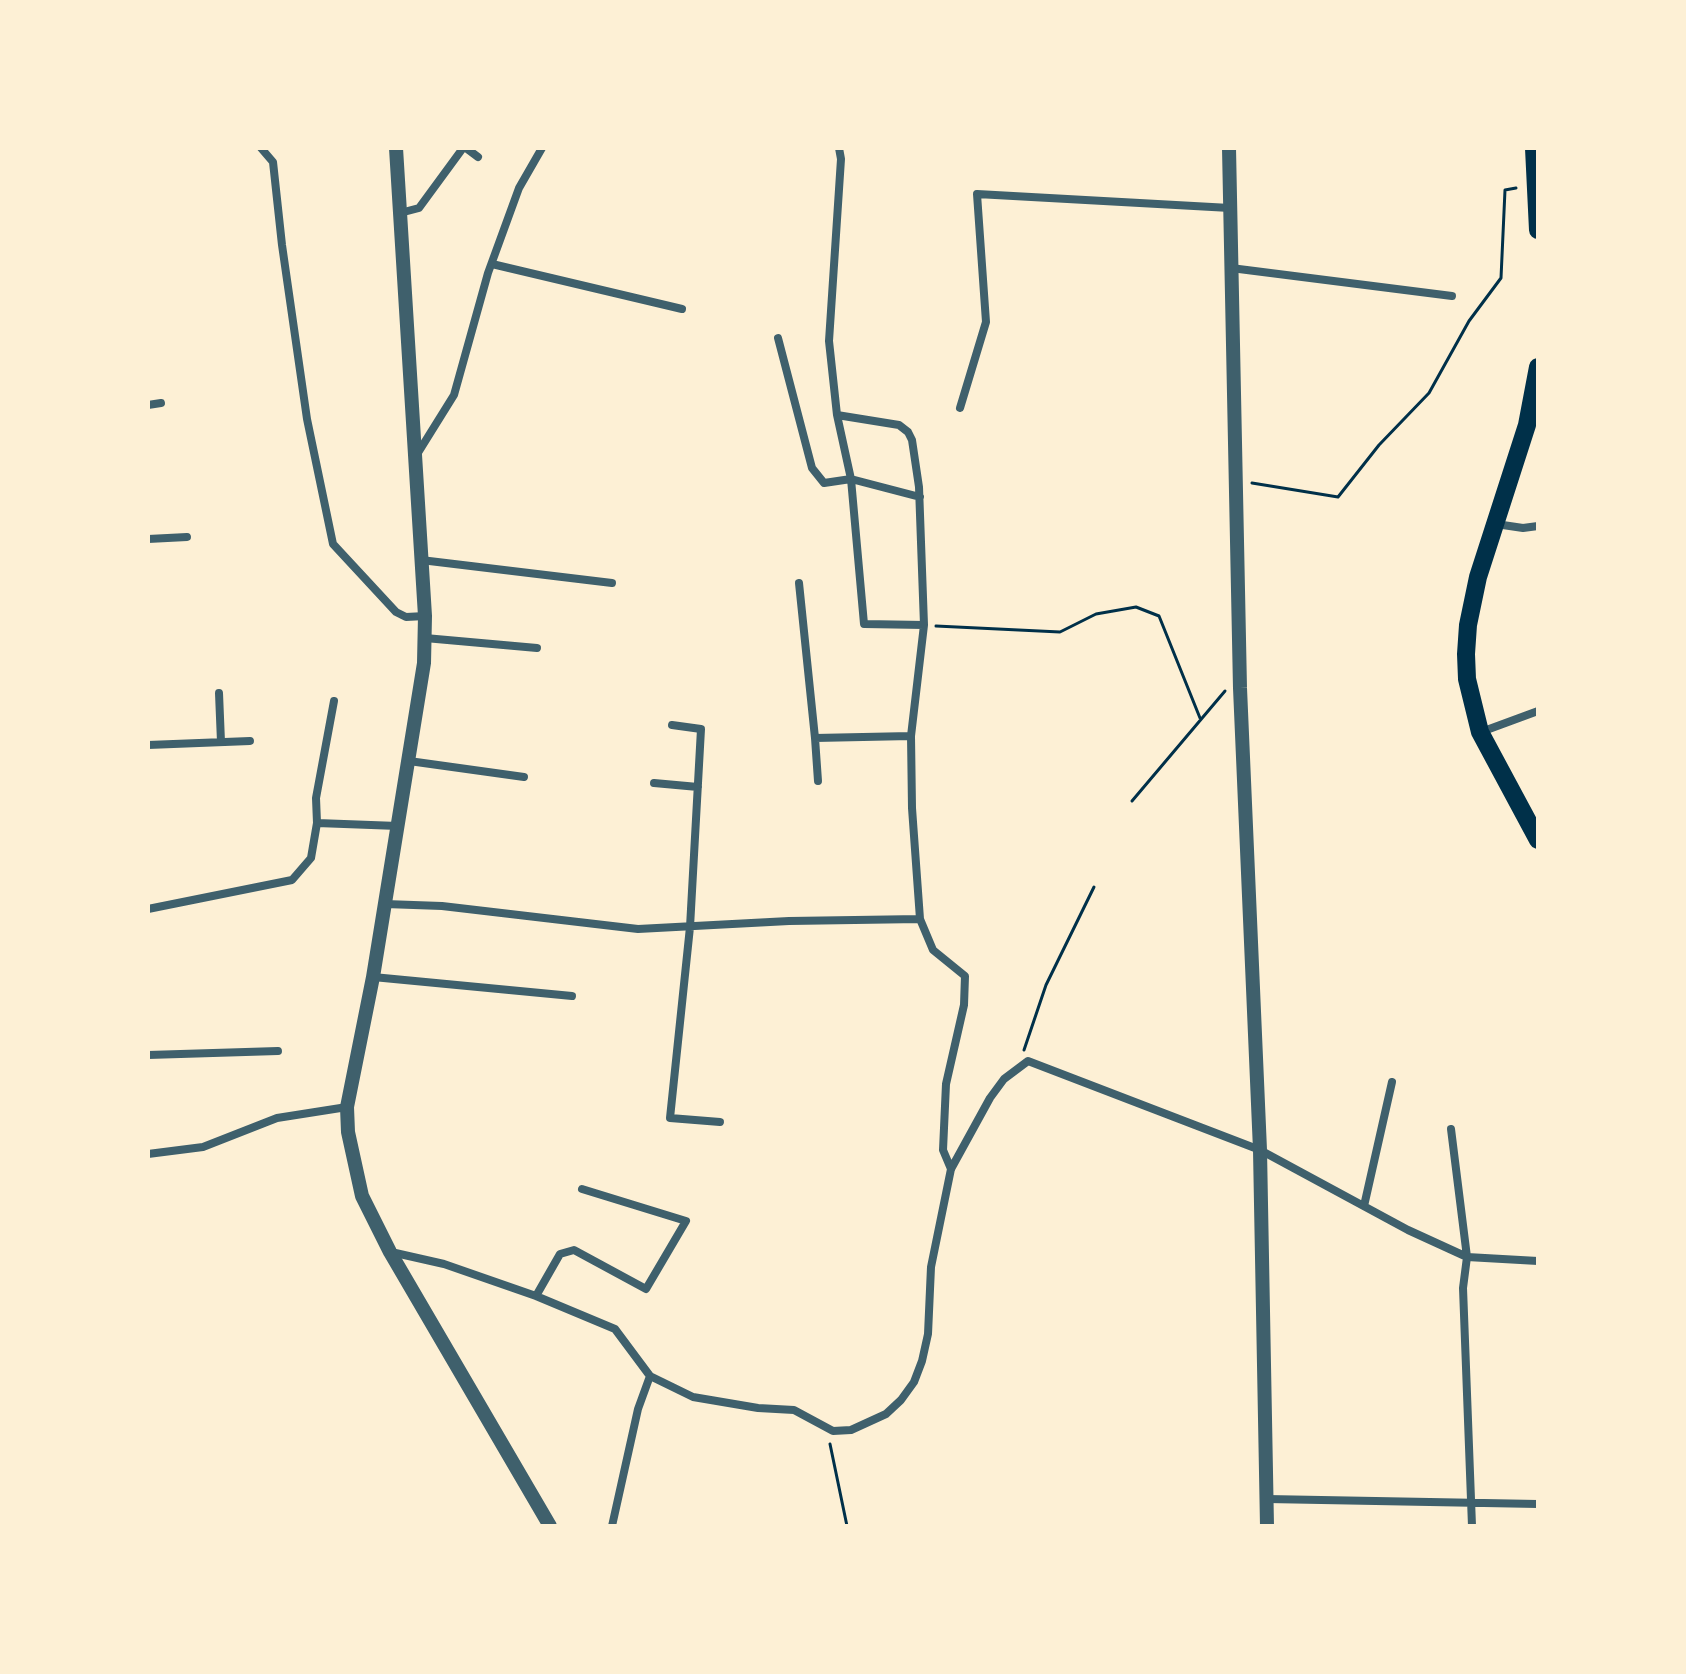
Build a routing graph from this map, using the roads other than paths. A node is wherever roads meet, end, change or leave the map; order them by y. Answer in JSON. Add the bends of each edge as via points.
{"nodes":[{"id":1,"x":261,"y":148,"type":"edge"},
{"id":2,"x":396,"y":148,"type":"edge"},
{"id":3,"x":464,"y":148,"type":"edge"},
{"id":4,"x":542,"y":148,"type":"edge"},
{"id":5,"x":839,"y":148,"type":"edge"},
{"id":6,"x":1229,"y":148,"type":"edge"},
{"id":7,"x":1534,"y":148,"type":"edge"},
{"id":8,"x":478,"y":157,"type":"dead end"},
{"id":9,"x":1230,"y":208,"type":"junction"},
{"id":10,"x":400,"y":213,"type":"junction"},
{"id":11,"x":1538,"y":230,"type":"edge"},
{"id":12,"x":492,"y":264,"type":"junction"},
{"id":13,"x":1231,"y":268,"type":"junction"},
{"id":14,"x":1452,"y":296,"type":"dead end"},
{"id":15,"x":682,"y":309,"type":"dead end"},
{"id":16,"x":778,"y":338,"type":"dead end"},
{"id":17,"x":1538,"y":367,"type":"edge"},
{"id":18,"x":161,"y":403,"type":"dead end"},
{"id":19,"x":148,"y":405,"type":"edge"},
{"id":20,"x":960,"y":408,"type":"dead end"},
{"id":21,"x":837,"y":415,"type":"junction"},
{"id":22,"x":415,"y":459,"type":"junction"},
{"id":23,"x":851,"y":479,"type":"junction"},
{"id":24,"x":920,"y":497,"type":"junction"},
{"id":25,"x":1495,"y":524,"type":"junction"},
{"id":26,"x":1538,"y":526,"type":"edge"},
{"id":27,"x":187,"y":537,"type":"dead end"},
{"id":28,"x":148,"y":539,"type":"edge"},
{"id":29,"x":421,"y":560,"type":"junction"},
{"id":30,"x":612,"y":583,"type":"dead end"},
{"id":31,"x":799,"y":583,"type":"dead end"},
{"id":32,"x":425,"y":616,"type":"junction"},
{"id":33,"x":924,"y":625,"type":"junction"},
{"id":34,"x":425,"y":638,"type":"junction"},
{"id":35,"x":537,"y":648,"type":"dead end"},
{"id":36,"x":219,"y":693,"type":"dead end"},
{"id":37,"x":334,"y":701,"type":"dead end"},
{"id":38,"x":1538,"y":711,"type":"edge"},
{"id":39,"x":672,"y":725,"type":"dead end"},
{"id":40,"x":1480,"y":732,"type":"junction"},
{"id":41,"x":911,"y":736,"type":"junction"},
{"id":42,"x":815,"y":738,"type":"junction"},
{"id":43,"x":250,"y":741,"type":"dead end"},
{"id":44,"x":221,"y":742,"type":"junction"},
{"id":45,"x":148,"y":745,"type":"edge"},
{"id":46,"x":409,"y":761,"type":"junction"},
{"id":47,"x":524,"y":777,"type":"dead end"},
{"id":48,"x":818,"y":781,"type":"dead end"},
{"id":49,"x":654,"y":783,"type":"dead end"},
{"id":50,"x":698,"y":787,"type":"junction"},
{"id":51,"x":317,"y":823,"type":"junction"},
{"id":52,"x":398,"y":826,"type":"junction"},
{"id":53,"x":1538,"y":840,"type":"edge"},
{"id":54,"x":385,"y":904,"type":"junction"},
{"id":55,"x":148,"y":909,"type":"edge"},
{"id":56,"x":920,"y":919,"type":"junction"},
{"id":57,"x":690,"y":927,"type":"junction"},
{"id":58,"x":373,"y":977,"type":"junction"},
{"id":59,"x":572,"y":996,"type":"dead end"},
{"id":60,"x":278,"y":1051,"type":"dead end"},
{"id":61,"x":148,"y":1055,"type":"edge"},
{"id":62,"x":1392,"y":1082,"type":"dead end"},
{"id":63,"x":347,"y":1107,"type":"junction"},
{"id":64,"x":720,"y":1122,"type":"dead end"},
{"id":65,"x":1451,"y":1129,"type":"dead end"},
{"id":66,"x":1260,"y":1150,"type":"junction"},
{"id":67,"x":148,"y":1154,"type":"edge"},
{"id":68,"x":951,"y":1169,"type":"junction"},
{"id":69,"x":582,"y":1189,"type":"dead end"},
{"id":70,"x":1364,"y":1206,"type":"junction"},
{"id":71,"x":390,"y":1252,"type":"junction"},
{"id":72,"x":1467,"y":1257,"type":"junction"},
{"id":73,"x":1538,"y":1261,"type":"edge"},
{"id":74,"x":536,"y":1296,"type":"junction"},
{"id":75,"x":650,"y":1376,"type":"junction"},
{"id":76,"x":1267,"y":1499,"type":"junction"},
{"id":77,"x":1471,"y":1501,"type":"junction"},
{"id":78,"x":1538,"y":1504,"type":"edge"},
{"id":79,"x":550,"y":1526,"type":"edge"},
{"id":80,"x":612,"y":1526,"type":"edge"},
{"id":81,"x":1267,"y":1526,"type":"edge"},
{"id":82,"x":1472,"y":1526,"type":"edge"}],
"edges":[{"from":1,"to":32,"type":"street","via":[[273,162],[309,433],[333,544],[396,612]]},
{"from":2,"to":10,"type":"street"},
{"from":3,"to":8,"type":"street"},
{"from":3,"to":10,"type":"street","via":[[419,208]]},
{"from":4,"to":12,"type":"street","via":[[519,188]]},
{"from":5,"to":21,"type":"street","via":[[829,341]]},
{"from":6,"to":9,"type":"street"},
{"from":7,"to":11,"type":"highway"},
{"from":9,"to":13,"type":"street"},
{"from":9,"to":20,"type":"street","via":[[977,194],[986,322]]},
{"from":10,"to":22,"type":"street"},
{"from":12,"to":15,"type":"street"},
{"from":12,"to":22,"type":"street","via":[[454,395]]},
{"from":13,"to":14,"type":"street"},
{"from":13,"to":66,"type":"street","via":[[1240,675]]},
{"from":16,"to":23,"type":"street","via":[[812,468],[824,483]]},
{"from":17,"to":25,"type":"highway","via":[[1527,425]]},
{"from":18,"to":19,"type":"street"},
{"from":21,"to":23,"type":"street"},
{"from":21,"to":24,"type":"street","via":[[899,425],[908,432]]},
{"from":22,"to":29,"type":"street"},
{"from":23,"to":24,"type":"street"},
{"from":23,"to":33,"type":"street","via":[[864,624]]},
{"from":24,"to":33,"type":"street"},
{"from":25,"to":26,"type":"street"},
{"from":25,"to":40,"type":"highway","via":[[1468,625],[1467,679]]},
{"from":27,"to":28,"type":"street"},
{"from":29,"to":30,"type":"street"},
{"from":29,"to":32,"type":"street"},
{"from":31,"to":42,"type":"street"},
{"from":32,"to":34,"type":"street"},
{"from":33,"to":41,"type":"street"},
{"from":34,"to":35,"type":"street"},
{"from":34,"to":46,"type":"street"},
{"from":36,"to":44,"type":"street"},
{"from":37,"to":51,"type":"street","via":[[316,798]]},
{"from":38,"to":40,"type":"street"},
{"from":39,"to":50,"type":"street","via":[[701,729]]},
{"from":40,"to":53,"type":"highway"},
{"from":41,"to":42,"type":"street"},
{"from":41,"to":56,"type":"street"},
{"from":42,"to":48,"type":"street"},
{"from":43,"to":44,"type":"street"},
{"from":44,"to":45,"type":"street"},
{"from":46,"to":47,"type":"street"},
{"from":46,"to":52,"type":"street"},
{"from":49,"to":50,"type":"street"},
{"from":50,"to":57,"type":"street"},
{"from":51,"to":52,"type":"street"},
{"from":51,"to":55,"type":"street","via":[[311,858],[292,880]]},
{"from":52,"to":54,"type":"street"},
{"from":54,"to":57,"type":"street","via":[[638,929]]},
{"from":54,"to":58,"type":"street"},
{"from":56,"to":57,"type":"street"},
{"from":56,"to":68,"type":"street","via":[[933,950],[965,976],[964,1005],[946,1084],[943,1150]]},
{"from":57,"to":64,"type":"street","via":[[670,1118]]},
{"from":58,"to":59,"type":"street"},
{"from":58,"to":63,"type":"street"},
{"from":60,"to":61,"type":"street"},
{"from":62,"to":70,"type":"street"},
{"from":63,"to":67,"type":"street","via":[[277,1118],[203,1147]]},
{"from":63,"to":71,"type":"street","via":[[362,1196]]},
{"from":65,"to":72,"type":"street"},
{"from":66,"to":68,"type":"street","via":[[1028,1061],[990,1098]]},
{"from":66,"to":70,"type":"street"},
{"from":66,"to":76,"type":"street"},
{"from":68,"to":75,"type":"street","via":[[931,1267],[922,1361],[901,1400],[878,1418],[851,1430],[833,1431],[794,1410],[693,1397]]},
{"from":69,"to":74,"type":"street","via":[[686,1221],[646,1289],[574,1250],[560,1254]]},
{"from":70,"to":72,"type":"street"},
{"from":71,"to":74,"type":"street","via":[[444,1264]]},
{"from":71,"to":79,"type":"street"},
{"from":72,"to":73,"type":"street"},
{"from":72,"to":77,"type":"street","via":[[1463,1288]]},
{"from":74,"to":75,"type":"street","via":[[615,1329]]},
{"from":75,"to":80,"type":"street"},
{"from":76,"to":77,"type":"street"},
{"from":76,"to":81,"type":"street"},
{"from":77,"to":78,"type":"street"},
{"from":77,"to":82,"type":"street"}]}
